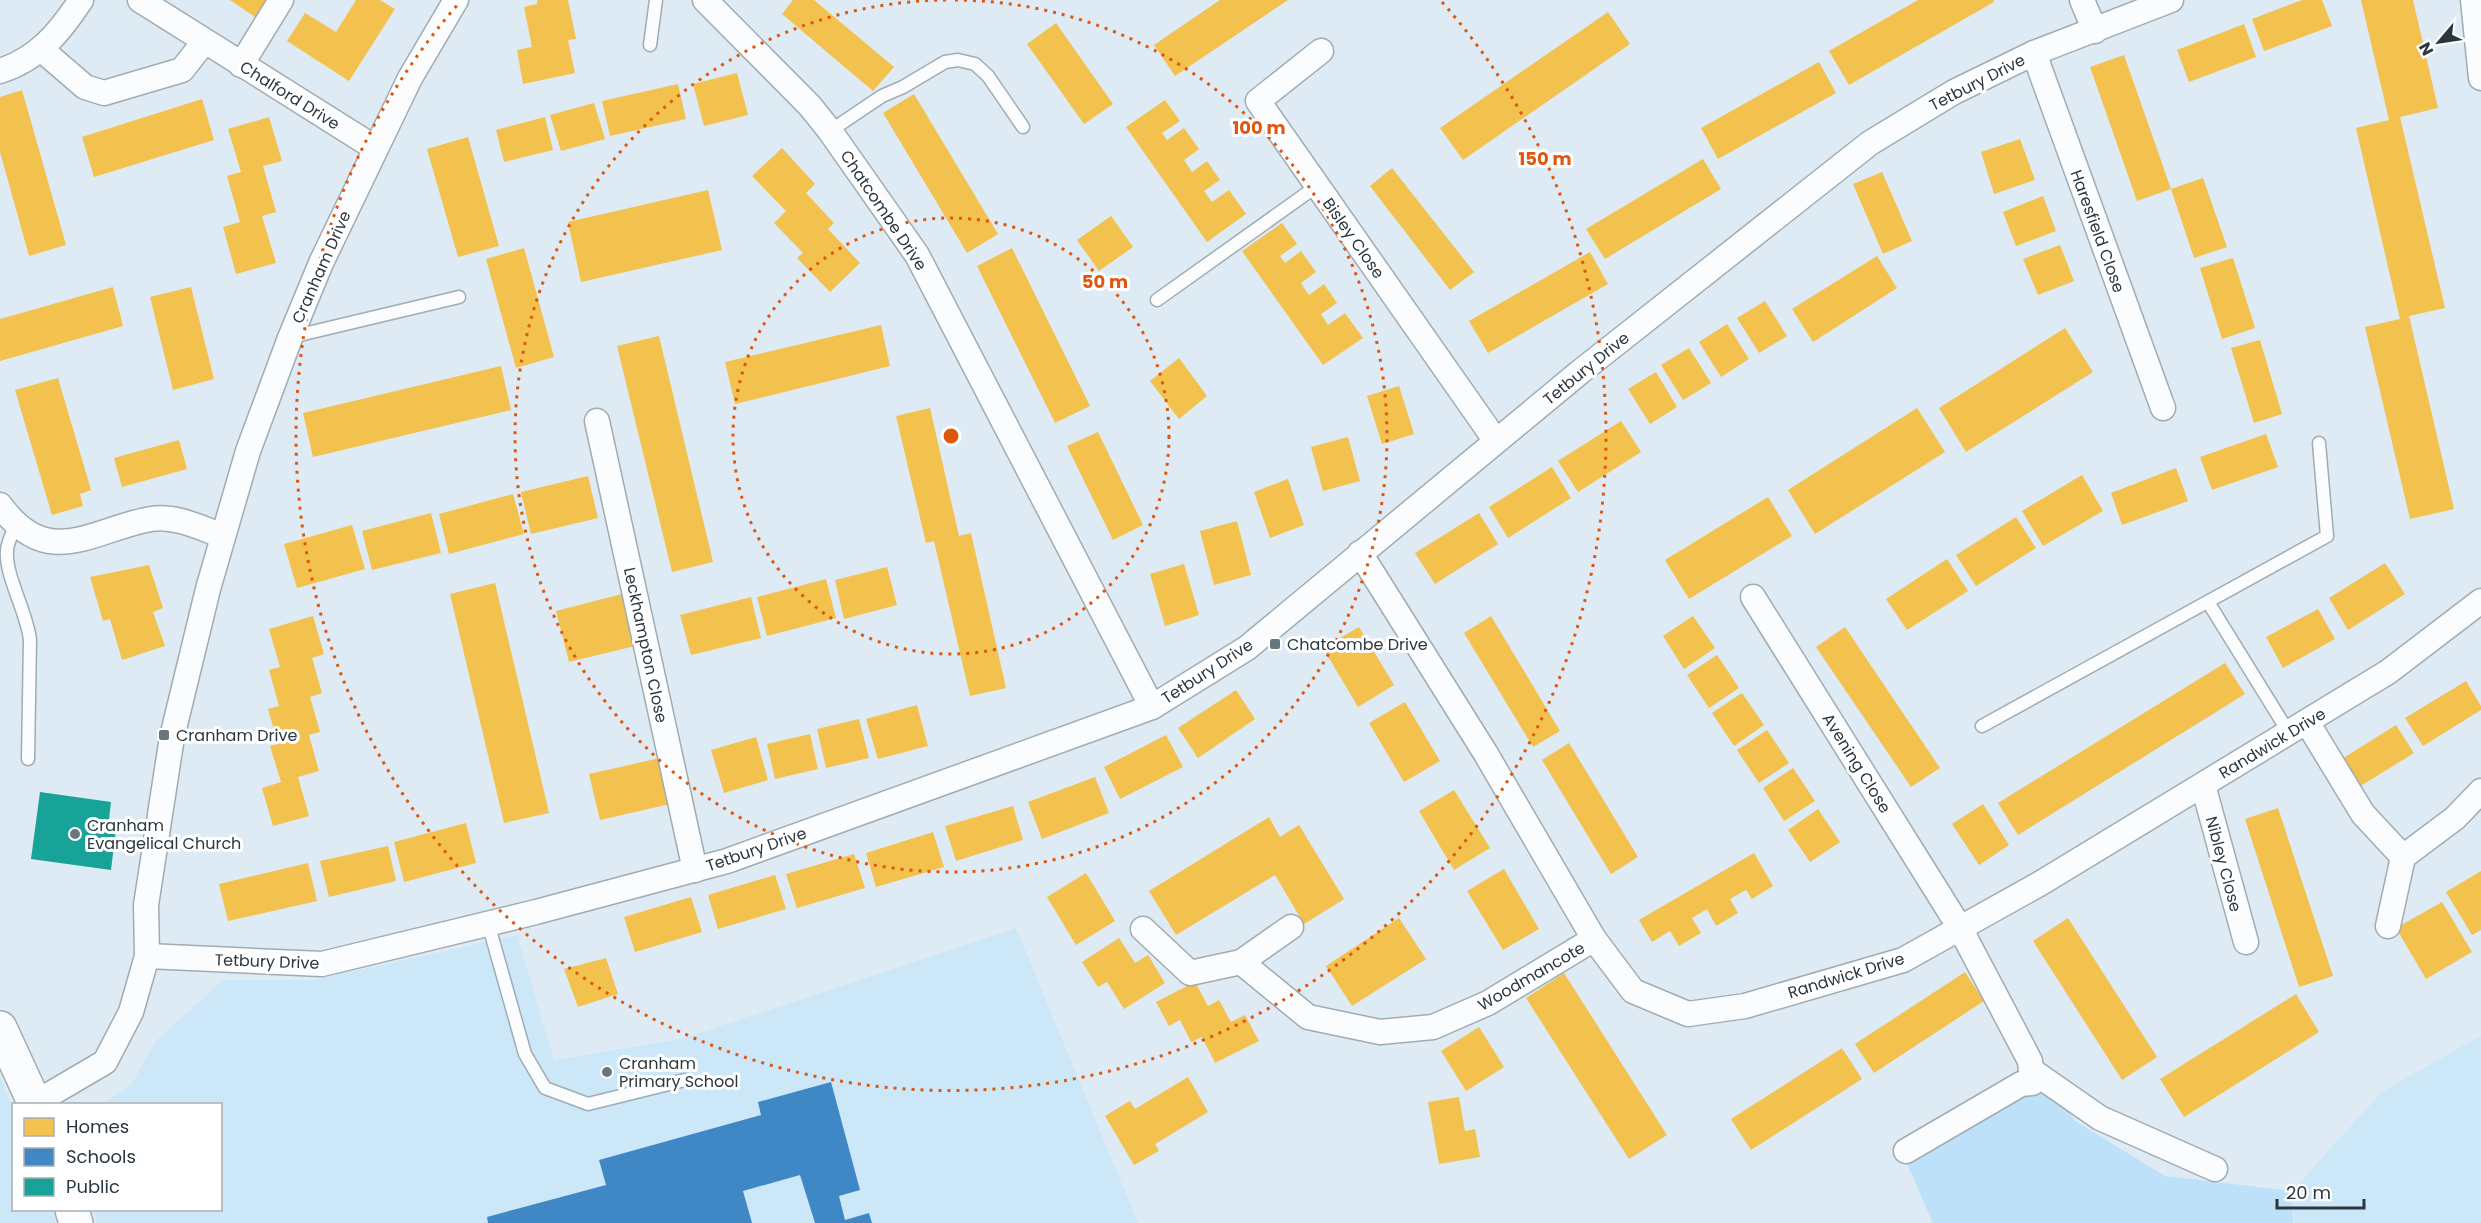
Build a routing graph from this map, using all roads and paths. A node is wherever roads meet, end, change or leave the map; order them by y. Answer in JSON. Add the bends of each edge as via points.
{"nodes":[{"id":1,"x":81,"y":0,"type":"edge"},
{"id":2,"x":140,"y":0,"type":"edge"},
{"id":3,"x":281,"y":0,"type":"edge"},
{"id":4,"x":456,"y":0,"type":"edge"},
{"id":5,"x":656,"y":0,"type":"edge"},
{"id":6,"x":705,"y":0,"type":"edge"},
{"id":7,"x":2082,"y":0,"type":"edge"},
{"id":8,"x":2171,"y":0,"type":"edge"},
{"id":9,"x":2473,"y":0,"type":"edge"},
{"id":10,"x":2095,"y":30,"type":"junction"},
{"id":11,"x":204,"y":42,"type":"junction"},
{"id":12,"x":650,"y":45,"type":"dead end"},
{"id":13,"x":42,"y":50,"type":"junction"},
{"id":14,"x":1321,"y":51,"type":"dead end"},
{"id":15,"x":2034,"y":53,"type":"junction"},
{"id":16,"x":241,"y":65,"type":"junction"},
{"id":17,"x":0,"y":71,"type":"edge"},
{"id":18,"x":2481,"y":78,"type":"edge"},
{"id":19,"x":1023,"y":127,"type":"dead end"},
{"id":20,"x":830,"y":131,"type":"junction"},
{"id":21,"x":375,"y":148,"type":"junction"},
{"id":22,"x":1317,"y":186,"type":"junction"},
{"id":23,"x":459,"y":297,"type":"dead end"},
{"id":24,"x":1156,"y":300,"type":"dead end"},
{"id":25,"x":290,"y":338,"type":"junction"},
{"id":26,"x":2163,"y":408,"type":"dead end"},
{"id":27,"x":597,"y":421,"type":"dead end"},
{"id":28,"x":1496,"y":441,"type":"junction"},
{"id":29,"x":2319,"y":442,"type":"dead end"},
{"id":30,"x":0,"y":505,"type":"edge"},
{"id":31,"x":16,"y":524,"type":"junction"},
{"id":32,"x":223,"y":536,"type":"junction"},
{"id":33,"x":1360,"y":553,"type":"junction"},
{"id":34,"x":1753,"y":597,"type":"dead end"},
{"id":35,"x":2481,"y":601,"type":"edge"},
{"id":36,"x":2208,"y":602,"type":"junction"},
{"id":37,"x":1152,"y":707,"type":"junction"},
{"id":38,"x":1982,"y":726,"type":"dead end"},
{"id":39,"x":2298,"y":727,"type":"junction"},
{"id":40,"x":28,"y":759,"type":"dead end"},
{"id":41,"x":2203,"y":785,"type":"junction"},
{"id":42,"x":2481,"y":791,"type":"edge"},
{"id":43,"x":2403,"y":857,"type":"junction"},
{"id":44,"x":695,"y":870,"type":"junction"},
{"id":45,"x":488,"y":923,"type":"junction"},
{"id":46,"x":2388,"y":926,"type":"dead end"},
{"id":47,"x":1292,"y":927,"type":"dead end"},
{"id":48,"x":1960,"y":928,"type":"junction"},
{"id":49,"x":1143,"y":929,"type":"dead end"},
{"id":50,"x":1594,"y":939,"type":"junction"},
{"id":51,"x":2246,"y":942,"type":"dead end"},
{"id":52,"x":147,"y":956,"type":"junction"},
{"id":53,"x":1241,"y":962,"type":"junction"},
{"id":54,"x":0,"y":1028,"type":"edge"},
{"id":55,"x":2031,"y":1070,"type":"junction"},
{"id":56,"x":685,"y":1080,"type":"dead end"},
{"id":57,"x":35,"y":1103,"type":"edge"},
{"id":58,"x":37,"y":1103,"type":"edge"},
{"id":59,"x":1906,"y":1151,"type":"dead end"},
{"id":60,"x":2215,"y":1169,"type":"dead end"}],
"edges":[{"from":1,"to":13,"type":"street"},
{"from":2,"to":11,"type":"street","name":"Chalford Drive"},
{"from":3,"to":16,"type":"street"},
{"from":4,"to":21,"type":"street","name":"Cranham Drive"},
{"from":5,"to":12,"type":"lane"},
{"from":6,"to":20,"type":"street","name":"Chatcombe Drive"},
{"from":7,"to":10,"type":"street"},
{"from":8,"to":10,"type":"street","name":"Tetbury Drive"},
{"from":9,"to":18,"type":"street"},
{"from":10,"to":15,"type":"street","name":"Tetbury Drive"},
{"from":11,"to":13,"type":"street","via":[[182,70],[104,93],[85,87]]},
{"from":11,"to":16,"type":"street","name":"Chalford Drive"},
{"from":13,"to":17,"type":"street"},
{"from":14,"to":22,"type":"street","name":"Bisley Close","via":[[1258,101]]},
{"from":15,"to":26,"type":"street","name":"Haresfield Close"},
{"from":15,"to":28,"type":"street","name":"Tetbury Drive","via":[[1954,92],[1870,142]]},
{"from":16,"to":21,"type":"street","name":"Chalford Drive"},
{"from":19,"to":20,"type":"lane","via":[[988,76],[975,64],[958,60],[945,62],[882,96]]},
{"from":20,"to":37,"type":"street","name":"Chatcombe Drive","via":[[918,255]]},
{"from":21,"to":25,"type":"street","name":"Cranham Drive"},
{"from":22,"to":24,"type":"lane"},
{"from":22,"to":28,"type":"street","name":"Bisley Close"},
{"from":23,"to":25,"type":"lane"},
{"from":25,"to":32,"type":"street","name":"Cranham Drive","via":[[248,451]]},
{"from":27,"to":44,"type":"street","name":"Leckhampton Close"},
{"from":28,"to":33,"type":"street","name":"Tetbury Drive"},
{"from":29,"to":36,"type":"lane","via":[[2327,536]]},
{"from":30,"to":31,"type":"street"},
{"from":31,"to":32,"type":"street","via":[[34,535],[65,542],[96,537],[152,519],[177,521]]},
{"from":31,"to":40,"type":"lane","via":[[6,551],[28,625]]},
{"from":32,"to":52,"type":"street","name":"Cranham Drive","via":[[172,737],[146,905]]},
{"from":33,"to":37,"type":"street","name":"Tetbury Drive","via":[[1247,648]]},
{"from":33,"to":50,"type":"street","name":"Randwick Drive","via":[[1486,754]]},
{"from":34,"to":48,"type":"street","name":"Avening Close"},
{"from":35,"to":39,"type":"street","name":"Randwick Drive","via":[[2388,672]]},
{"from":36,"to":38,"type":"lane"},
{"from":36,"to":39,"type":"lane"},
{"from":37,"to":44,"type":"street","name":"Tetbury Drive"},
{"from":39,"to":41,"type":"street","name":"Randwick Drive"},
{"from":39,"to":43,"type":"street","via":[[2363,814]]},
{"from":41,"to":48,"type":"street","name":"Randwick Drive"},
{"from":41,"to":51,"type":"street","name":"Nibley Close"},
{"from":42,"to":43,"type":"street","via":[[2455,818]]},
{"from":43,"to":46,"type":"street"},
{"from":44,"to":45,"type":"street","name":"Tetbury Drive"},
{"from":45,"to":52,"type":"street","name":"Tetbury Drive","via":[[322,964]]},
{"from":45,"to":56,"type":"lane","via":[[525,1054],[545,1088],[588,1104]]},
{"from":47,"to":53,"type":"street"},
{"from":48,"to":50,"type":"street","name":"Randwick Drive","via":[[1903,960],[1745,1006],[1688,1014],[1633,990]]},
{"from":48,"to":55,"type":"street","name":"Avening Close","via":[[2030,1061]]},
{"from":49,"to":53,"type":"street","via":[[1190,973]]},
{"from":50,"to":53,"type":"street","name":"Woodmancote","via":[[1488,1003],[1433,1027],[1380,1032],[1308,1017]]},
{"from":52,"to":58,"type":"street","name":"Cranham Drive","via":[[131,1012],[105,1062]]},
{"from":54,"to":57,"type":"main road"},
{"from":55,"to":59,"type":"street","via":[[2032,1083],[2021,1084]]},
{"from":55,"to":60,"type":"street","via":[[2100,1118]]}]}
